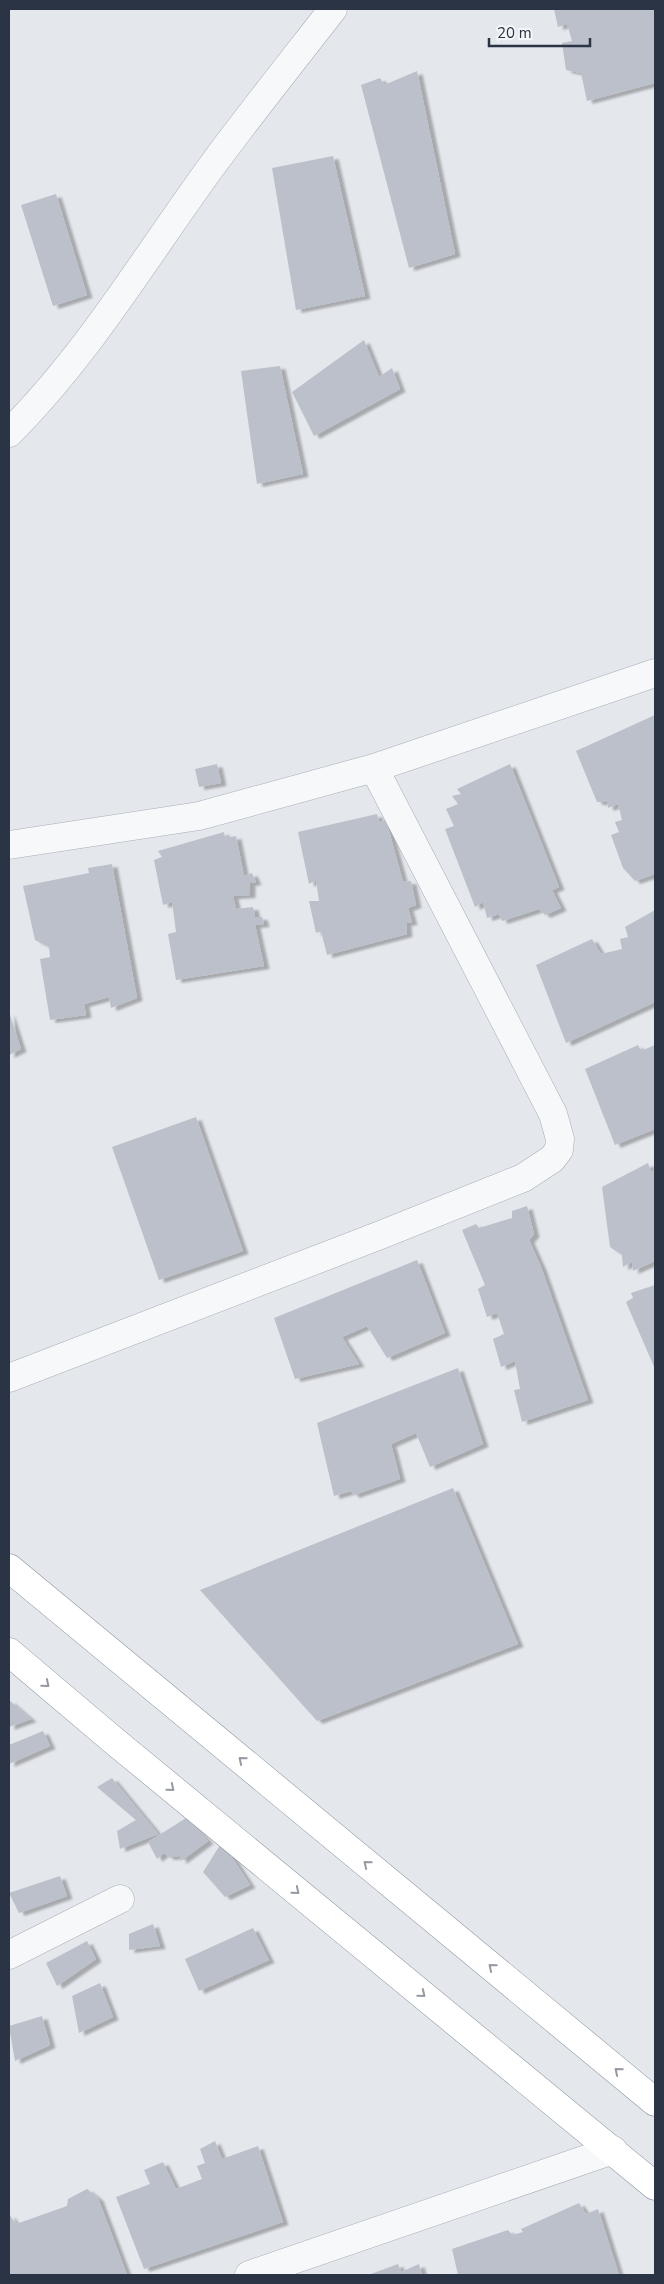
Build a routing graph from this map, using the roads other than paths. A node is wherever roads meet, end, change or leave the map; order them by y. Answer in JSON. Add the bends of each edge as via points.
{"nodes":[{"id":1,"x":333,"y":9,"type":"edge"},
{"id":2,"x":9,"y":433,"type":"edge"},
{"id":3,"x":655,"y":674,"type":"edge"},
{"id":4,"x":374,"y":768,"type":"junction"},
{"id":5,"x":9,"y":845,"type":"edge"},
{"id":6,"x":9,"y":1378,"type":"edge"},
{"id":7,"x":9,"y":1568,"type":"edge"},
{"id":8,"x":9,"y":1652,"type":"edge"},
{"id":9,"x":120,"y":1899,"type":"dead end"},
{"id":10,"x":9,"y":1955,"type":"edge"},
{"id":11,"x":655,"y":2102,"type":"edge"},
{"id":12,"x":613,"y":2150,"type":"junction"},
{"id":13,"x":655,"y":2186,"type":"edge"},
{"id":14,"x":249,"y":2275,"type":"edge"}],
"edges":[{"from":1,"to":2,"type":"street","via":[[217,159],[123,296],[36,406]]},
{"from":3,"to":4,"type":"street"},
{"from":4,"to":5,"type":"street","via":[[199,816]]},
{"from":4,"to":6,"type":"street","via":[[553,1114],[560,1139],[559,1150],[552,1159],[523,1178]]},
{"from":11,"to":7,"type":"highway","one_way":true},
{"from":8,"to":12,"type":"highway","one_way":true},
{"from":9,"to":10,"type":"street"},
{"from":12,"to":13,"type":"highway"},
{"from":12,"to":14,"type":"street"}]}
